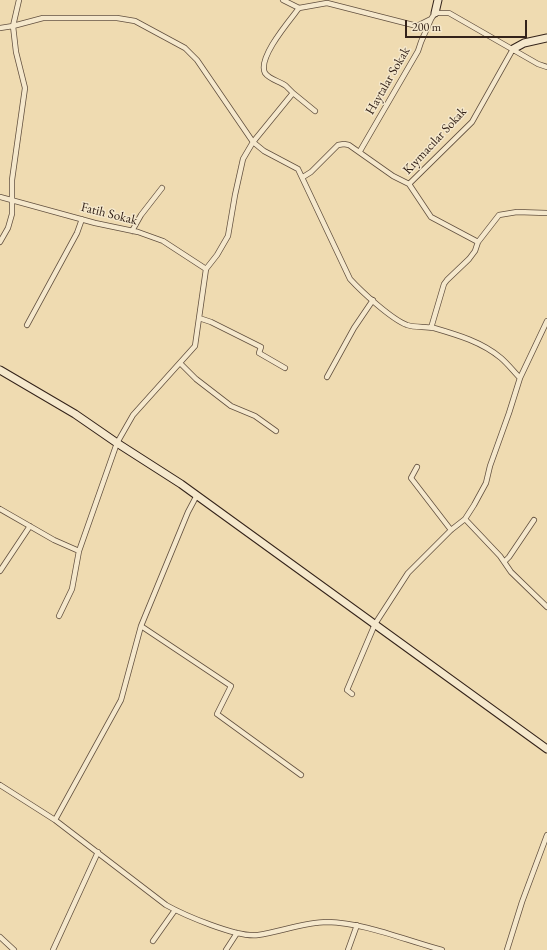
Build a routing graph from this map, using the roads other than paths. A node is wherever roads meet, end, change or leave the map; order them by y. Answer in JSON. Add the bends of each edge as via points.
{"nodes":[{"id":1,"x":19,"y":0,"type":"edge"},
{"id":2,"x":283,"y":0,"type":"edge"},
{"id":3,"x":438,"y":0,"type":"edge"},
{"id":4,"x":299,"y":8,"type":"junction"},
{"id":5,"x":433,"y":16,"type":"junction"},
{"id":6,"x":13,"y":26,"type":"junction"},
{"id":7,"x":0,"y":28,"type":"edge"},
{"id":8,"x":547,"y":38,"type":"edge"},
{"id":9,"x":513,"y":49,"type":"junction"},
{"id":10,"x":547,"y":67,"type":"edge"},
{"id":11,"x":293,"y":93,"type":"junction"},
{"id":12,"x":315,"y":111,"type":"dead end"},
{"id":13,"x":253,"y":142,"type":"junction"},
{"id":14,"x":360,"y":151,"type":"junction"},
{"id":15,"x":302,"y":177,"type":"junction"},
{"id":16,"x":409,"y":184,"type":"junction"},
{"id":17,"x":162,"y":188,"type":"dead end"},
{"id":18,"x":0,"y":198,"type":"edge"},
{"id":19,"x":11,"y":200,"type":"junction"},
{"id":20,"x":547,"y":213,"type":"edge"},
{"id":21,"x":82,"y":219,"type":"junction"},
{"id":22,"x":132,"y":231,"type":"junction"},
{"id":23,"x":0,"y":242,"type":"edge"},
{"id":24,"x":478,"y":242,"type":"junction"},
{"id":25,"x":206,"y":269,"type":"junction"},
{"id":26,"x":373,"y":300,"type":"junction"},
{"id":27,"x":199,"y":318,"type":"junction"},
{"id":28,"x":547,"y":321,"type":"edge"},
{"id":29,"x":27,"y":325,"type":"dead end"},
{"id":30,"x":432,"y":328,"type":"junction"},
{"id":31,"x":180,"y":363,"type":"junction"},
{"id":32,"x":284,"y":368,"type":"dead end"},
{"id":33,"x":0,"y":370,"type":"edge"},
{"id":34,"x":327,"y":377,"type":"dead end"},
{"id":35,"x":520,"y":378,"type":"junction"},
{"id":36,"x":276,"y":431,"type":"dead end"},
{"id":37,"x":116,"y":443,"type":"junction"},
{"id":38,"x":417,"y":467,"type":"dead end"},
{"id":39,"x":197,"y":495,"type":"junction"},
{"id":40,"x":0,"y":509,"type":"edge"},
{"id":41,"x":465,"y":519,"type":"junction"},
{"id":42,"x":534,"y":520,"type":"dead end"},
{"id":43,"x":30,"y":526,"type":"junction"},
{"id":44,"x":451,"y":530,"type":"junction"},
{"id":45,"x":79,"y":551,"type":"junction"},
{"id":46,"x":504,"y":562,"type":"junction"},
{"id":47,"x":0,"y":571,"type":"edge"},
{"id":48,"x":547,"y":607,"type":"edge"},
{"id":49,"x":59,"y":616,"type":"dead end"},
{"id":50,"x":375,"y":624,"type":"junction"},
{"id":51,"x":141,"y":626,"type":"junction"},
{"id":52,"x":352,"y":694,"type":"dead end"},
{"id":53,"x":547,"y":749,"type":"edge"},
{"id":54,"x":301,"y":774,"type":"dead end"},
{"id":55,"x":0,"y":785,"type":"edge"},
{"id":56,"x":55,"y":820,"type":"junction"},
{"id":57,"x":547,"y":836,"type":"edge"},
{"id":58,"x":98,"y":852,"type":"junction"},
{"id":59,"x":175,"y":910,"type":"junction"},
{"id":60,"x":357,"y":925,"type":"junction"},
{"id":61,"x":237,"y":933,"type":"junction"},
{"id":62,"x":0,"y":937,"type":"edge"},
{"id":63,"x":153,"y":941,"type":"dead end"},
{"id":64,"x":14,"y":950,"type":"edge"},
{"id":65,"x":53,"y":950,"type":"edge"},
{"id":66,"x":226,"y":950,"type":"edge"},
{"id":67,"x":348,"y":950,"type":"edge"},
{"id":68,"x":442,"y":950,"type":"edge"},
{"id":69,"x":507,"y":950,"type":"edge"}],
"edges":[{"from":1,"to":6,"type":"street"},
{"from":2,"to":4,"type":"street"},
{"from":3,"to":5,"type":"street"},
{"from":4,"to":5,"type":"street","via":[[327,3],[417,26]]},
{"from":4,"to":11,"type":"street","via":[[271,48],[264,64],[265,72]]},
{"from":5,"to":9,"type":"street","via":[[449,13]]},
{"from":5,"to":14,"type":"street","name":"Haytalar Sokak","via":[[418,51]]},
{"from":6,"to":7,"type":"street"},
{"from":6,"to":13,"type":"street","via":[[43,18],[117,18],[135,21],[185,48],[197,60]]},
{"from":6,"to":19,"type":"street","via":[[25,88]]},
{"from":8,"to":9,"type":"street","via":[[524,43]]},
{"from":9,"to":10,"type":"street"},
{"from":9,"to":16,"type":"street","name":"Kıymacılar Sokak","via":[[472,122]]},
{"from":11,"to":12,"type":"street"},
{"from":11,"to":13,"type":"street"},
{"from":13,"to":15,"type":"street","via":[[298,169]]},
{"from":13,"to":25,"type":"street","via":[[243,160],[228,236]]},
{"from":14,"to":15,"type":"street","via":[[349,145],[338,145],[311,172]]},
{"from":14,"to":16,"type":"street","via":[[393,176]]},
{"from":15,"to":26,"type":"street","via":[[350,279]]},
{"from":16,"to":24,"type":"street","via":[[431,217]]},
{"from":17,"to":22,"type":"street"},
{"from":18,"to":19,"type":"street","name":"Fatih Sokak"},
{"from":19,"to":21,"type":"street","name":"Fatih Sokak"},
{"from":19,"to":23,"type":"street","via":[[12,214]]},
{"from":20,"to":24,"type":"street","via":[[517,212],[498,215]]},
{"from":21,"to":22,"type":"street","name":"Fatih Sokak"},
{"from":21,"to":29,"type":"street","via":[[77,233]]},
{"from":22,"to":25,"type":"street","name":"Fatih Sokak","via":[[163,241]]},
{"from":24,"to":30,"type":"street","via":[[469,259],[444,284]]},
{"from":25,"to":27,"type":"street"},
{"from":26,"to":30,"type":"street","via":[[394,318],[406,324]]},
{"from":26,"to":34,"type":"street"},
{"from":27,"to":31,"type":"street","via":[[194,346]]},
{"from":27,"to":32,"type":"street","via":[[261,347],[259,353]]},
{"from":28,"to":35,"type":"street"},
{"from":30,"to":35,"type":"street","via":[[480,344],[500,358]]},
{"from":31,"to":36,"type":"street","via":[[231,406],[254,416]]},
{"from":31,"to":37,"type":"street","via":[[133,415]]},
{"from":33,"to":37,"type":"street","via":[[75,414]]},
{"from":35,"to":41,"type":"street","via":[[486,483]]},
{"from":37,"to":39,"type":"street"},
{"from":37,"to":45,"type":"street"},
{"from":38,"to":44,"type":"street","via":[[412,478]]},
{"from":39,"to":50,"type":"street"},
{"from":39,"to":51,"type":"street"},
{"from":40,"to":43,"type":"street"},
{"from":41,"to":44,"type":"street"},
{"from":41,"to":46,"type":"street"},
{"from":42,"to":46,"type":"street"},
{"from":43,"to":45,"type":"street"},
{"from":43,"to":47,"type":"street"},
{"from":44,"to":50,"type":"street","via":[[408,573]]},
{"from":45,"to":49,"type":"street","via":[[72,589]]},
{"from":46,"to":48,"type":"street"},
{"from":50,"to":52,"type":"street","via":[[347,690]]},
{"from":50,"to":53,"type":"street"},
{"from":51,"to":54,"type":"street","via":[[231,686],[217,714]]},
{"from":51,"to":56,"type":"street","via":[[121,700]]},
{"from":55,"to":56,"type":"street"},
{"from":56,"to":58,"type":"street"},
{"from":57,"to":69,"type":"street"},
{"from":58,"to":59,"type":"street"},
{"from":58,"to":65,"type":"street"},
{"from":59,"to":61,"type":"street"},
{"from":59,"to":63,"type":"street"},
{"from":60,"to":61,"type":"street","via":[[325,922],[256,935]]},
{"from":60,"to":67,"type":"street"},
{"from":60,"to":68,"type":"street"},
{"from":61,"to":66,"type":"street"},
{"from":62,"to":64,"type":"street"}]}
